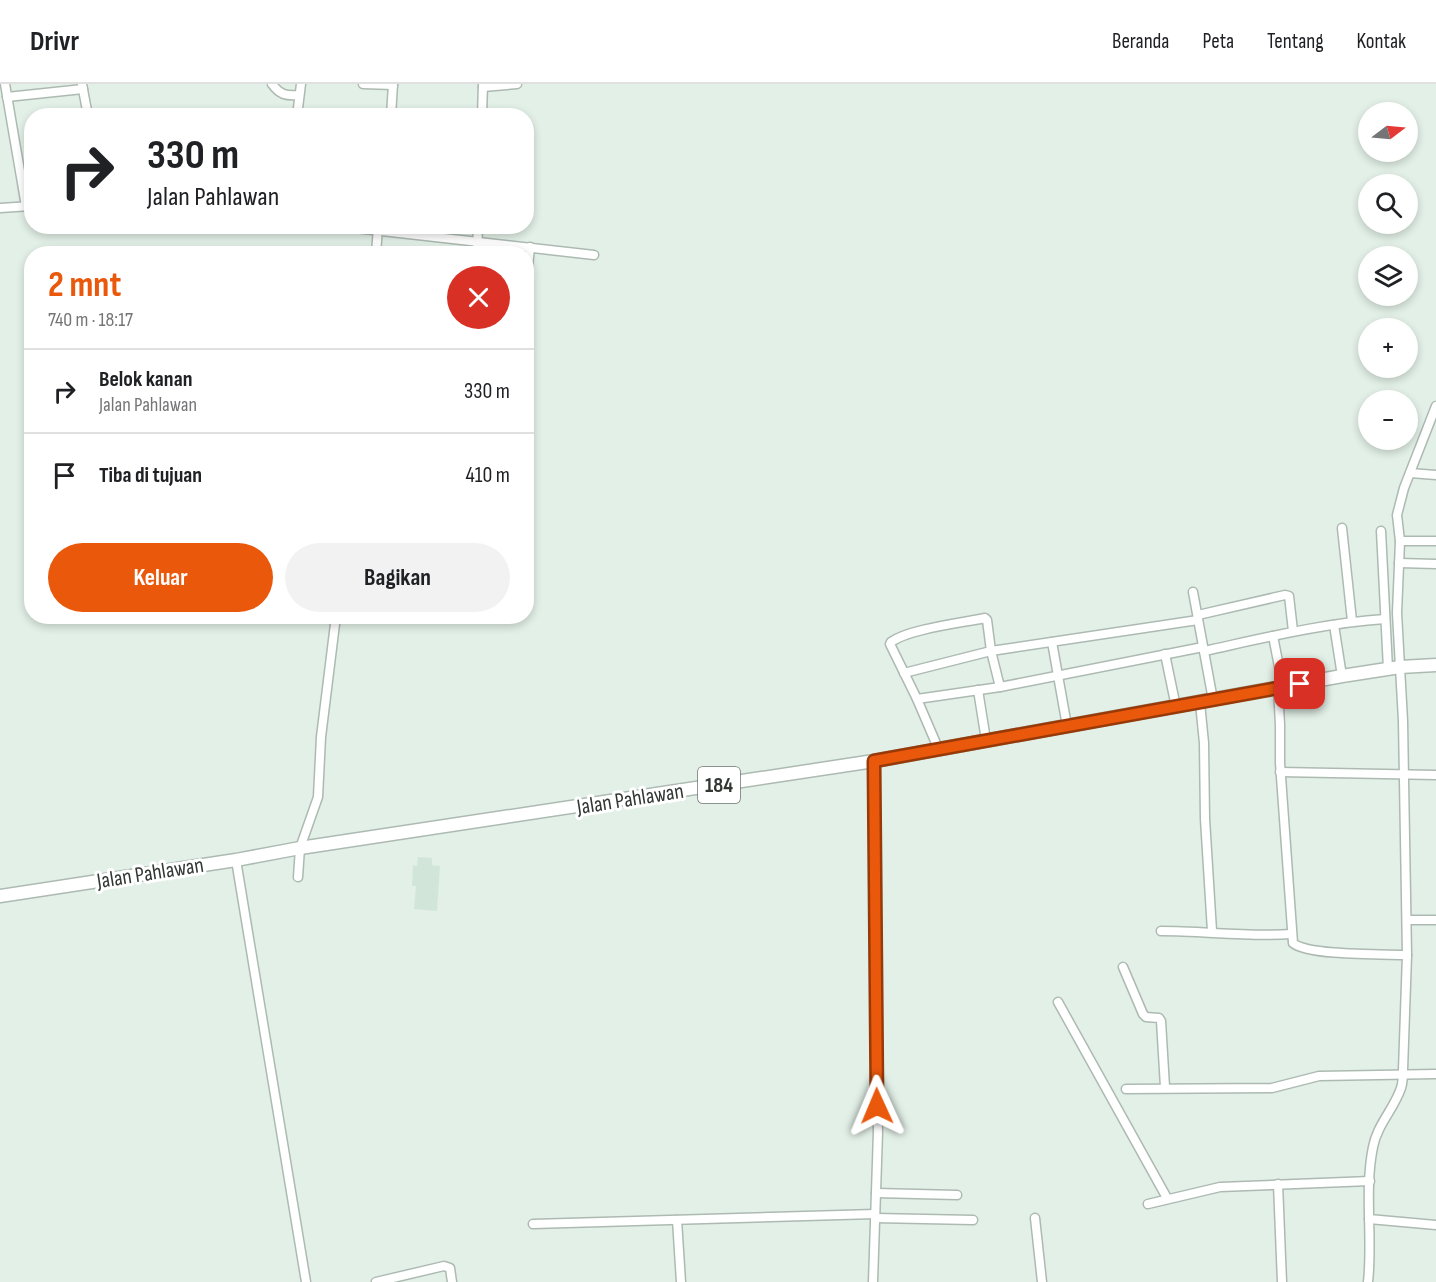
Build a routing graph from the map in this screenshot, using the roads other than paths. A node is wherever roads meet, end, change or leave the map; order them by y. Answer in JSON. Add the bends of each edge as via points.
{"nodes":[{"id":1,"x":5,"y":84,"type":"edge"},
{"id":2,"x":272,"y":84,"type":"edge"},
{"id":3,"x":301,"y":84,"type":"edge"},
{"id":4,"x":363,"y":84,"type":"edge"},
{"id":5,"x":517,"y":84,"type":"edge"},
{"id":6,"x":393,"y":85,"type":"edge"},
{"id":7,"x":82,"y":86,"type":"edge"},
{"id":8,"x":483,"y":86,"type":"edge"},
{"id":9,"x":299,"y":95,"type":"junction"},
{"id":10,"x":7,"y":96,"type":"junction"},
{"id":11,"x":86,"y":108,"type":"edge"},
{"id":12,"x":298,"y":108,"type":"edge"},
{"id":13,"x":392,"y":108,"type":"edge"},
{"id":14,"x":482,"y":108,"type":"edge"},
{"id":15,"x":24,"y":181,"type":"edge"},
{"id":16,"x":24,"y":206,"type":"edge"},
{"id":17,"x":0,"y":208,"type":"edge"},
{"id":18,"x":419,"y":234,"type":"edge"},
{"id":19,"x":477,"y":234,"type":"edge"},
{"id":20,"x":477,"y":241,"type":"junction"},
{"id":21,"x":477,"y":246,"type":"edge"},
{"id":22,"x":521,"y":246,"type":"edge"},
{"id":23,"x":534,"y":248,"type":"edge"},
{"id":24,"x":594,"y":255,"type":"dead end"},
{"id":25,"x":1436,"y":406,"type":"edge"},
{"id":26,"x":1410,"y":473,"type":"junction"},
{"id":27,"x":1436,"y":475,"type":"edge"},
{"id":28,"x":1342,"y":528,"type":"dead end"},
{"id":29,"x":1381,"y":531,"type":"dead end"},
{"id":30,"x":1400,"y":541,"type":"junction"},
{"id":31,"x":1436,"y":541,"type":"edge"},
{"id":32,"x":1399,"y":563,"type":"junction"},
{"id":33,"x":1436,"y":564,"type":"edge"},
{"id":34,"x":1193,"y":592,"type":"dead end"},
{"id":35,"x":1198,"y":617,"type":"junction"},
{"id":36,"x":1385,"y":619,"type":"junction"},
{"id":37,"x":1352,"y":621,"type":"junction"},
{"id":38,"x":335,"y":624,"type":"edge"},
{"id":39,"x":1334,"y":625,"type":"junction"},
{"id":40,"x":1293,"y":632,"type":"junction"},
{"id":41,"x":1273,"y":636,"type":"junction"},
{"id":42,"x":1052,"y":642,"type":"junction"},
{"id":43,"x":1203,"y":649,"type":"junction"},
{"id":44,"x":991,"y":651,"type":"junction"},
{"id":45,"x":1165,"y":654,"type":"junction"},
{"id":46,"x":1436,"y":665,"type":"edge"},
{"id":47,"x":1394,"y":668,"type":"junction"},
{"id":48,"x":904,"y":673,"type":"junction"},
{"id":49,"x":1058,"y":676,"type":"junction"},
{"id":50,"x":1342,"y":676,"type":"junction"},
{"id":51,"x":1000,"y":687,"type":"junction"},
{"id":52,"x":1281,"y":688,"type":"junction"},
{"id":53,"x":978,"y":690,"type":"junction"},
{"id":54,"x":917,"y":699,"type":"junction"},
{"id":55,"x":1207,"y":701,"type":"junction"},
{"id":56,"x":1176,"y":707,"type":"junction"},
{"id":57,"x":1067,"y":726,"type":"junction"},
{"id":58,"x":987,"y":740,"type":"junction"},
{"id":59,"x":938,"y":748,"type":"junction"},
{"id":60,"x":874,"y":761,"type":"junction"},
{"id":61,"x":1280,"y":772,"type":"junction"},
{"id":62,"x":1404,"y":774,"type":"junction"},
{"id":63,"x":1436,"y":775,"type":"edge"},
{"id":64,"x":300,"y":848,"type":"junction"},
{"id":65,"x":236,"y":860,"type":"junction"},
{"id":66,"x":298,"y":877,"type":"dead end"},
{"id":67,"x":0,"y":896,"type":"edge"},
{"id":68,"x":1407,"y":920,"type":"junction"},
{"id":69,"x":1436,"y":920,"type":"edge"},
{"id":70,"x":1161,"y":931,"type":"dead end"},
{"id":71,"x":1212,"y":932,"type":"junction"},
{"id":72,"x":1291,"y":933,"type":"junction"},
{"id":73,"x":1407,"y":955,"type":"junction"},
{"id":74,"x":1123,"y":967,"type":"dead end"},
{"id":75,"x":1058,"y":1002,"type":"dead end"},
{"id":76,"x":1436,"y":1074,"type":"edge"},
{"id":77,"x":1403,"y":1075,"type":"junction"},
{"id":78,"x":1165,"y":1087,"type":"junction"},
{"id":79,"x":1126,"y":1089,"type":"dead end"},
{"id":80,"x":1370,"y":1181,"type":"junction"},
{"id":81,"x":1278,"y":1184,"type":"junction"},
{"id":82,"x":876,"y":1193,"type":"junction"},
{"id":83,"x":957,"y":1195,"type":"dead end"},
{"id":84,"x":1167,"y":1198,"type":"junction"},
{"id":85,"x":1148,"y":1204,"type":"dead end"},
{"id":86,"x":875,"y":1216,"type":"junction"},
{"id":87,"x":1035,"y":1218,"type":"dead end"},
{"id":88,"x":1369,"y":1219,"type":"junction"},
{"id":89,"x":677,"y":1220,"type":"junction"},
{"id":90,"x":973,"y":1220,"type":"dead end"},
{"id":91,"x":533,"y":1224,"type":"dead end"},
{"id":92,"x":1436,"y":1225,"type":"edge"},
{"id":93,"x":394,"y":1280,"type":"edge"},
{"id":94,"x":306,"y":1282,"type":"edge"},
{"id":95,"x":376,"y":1282,"type":"edge"},
{"id":96,"x":452,"y":1282,"type":"edge"},
{"id":97,"x":681,"y":1282,"type":"edge"},
{"id":98,"x":873,"y":1282,"type":"edge"},
{"id":99,"x":1042,"y":1282,"type":"edge"},
{"id":100,"x":1282,"y":1282,"type":"edge"},
{"id":101,"x":1368,"y":1282,"type":"edge"}],
"edges":[{"from":1,"to":10,"type":"street"},
{"from":2,"to":9,"type":"street","via":[[283,95]]},
{"from":3,"to":9,"type":"street"},
{"from":4,"to":6,"type":"street"},
{"from":5,"to":8,"type":"street"},
{"from":6,"to":13,"type":"street"},
{"from":7,"to":10,"type":"street"},
{"from":7,"to":11,"type":"street"},
{"from":8,"to":14,"type":"street"},
{"from":9,"to":12,"type":"street"},
{"from":10,"to":15,"type":"street"},
{"from":16,"to":17,"type":"street"},
{"from":18,"to":20,"type":"street"},
{"from":19,"to":20,"type":"street"},
{"from":20,"to":21,"type":"street"},
{"from":20,"to":22,"type":"street"},
{"from":23,"to":24,"type":"street"},
{"from":25,"to":26,"type":"street"},
{"from":26,"to":27,"type":"street"},
{"from":26,"to":30,"type":"street","via":[[1397,515]]},
{"from":28,"to":37,"type":"street"},
{"from":29,"to":36,"type":"street"},
{"from":30,"to":31,"type":"street"},
{"from":30,"to":32,"type":"street"},
{"from":32,"to":33,"type":"street"},
{"from":32,"to":47,"type":"street"},
{"from":34,"to":35,"type":"street"},
{"from":35,"to":40,"type":"street","via":[[1285,595]]},
{"from":35,"to":42,"type":"street"},
{"from":35,"to":43,"type":"street"},
{"from":36,"to":37,"type":"street"},
{"from":36,"to":47,"type":"street"},
{"from":37,"to":39,"type":"street"},
{"from":38,"to":64,"type":"street","via":[[318,796]]},
{"from":39,"to":40,"type":"street"},
{"from":39,"to":50,"type":"street"},
{"from":40,"to":41,"type":"street"},
{"from":41,"to":43,"type":"street"},
{"from":41,"to":52,"type":"street"},
{"from":42,"to":44,"type":"street"},
{"from":42,"to":49,"type":"street"},
{"from":43,"to":45,"type":"street"},
{"from":43,"to":55,"type":"street"},
{"from":44,"to":48,"type":"street"},
{"from":44,"to":48,"type":"street","via":[[985,618],[923,630],[890,644]]},
{"from":44,"to":51,"type":"street"},
{"from":45,"to":49,"type":"street"},
{"from":45,"to":56,"type":"street"},
{"from":46,"to":47,"type":"main road","name":"Jalan Pahlawan","number":"184"},
{"from":47,"to":50,"type":"main road","name":"Jalan Pahlawan","number":"184"},
{"from":47,"to":62,"type":"street"},
{"from":48,"to":54,"type":"street"},
{"from":49,"to":51,"type":"street"},
{"from":49,"to":57,"type":"street"},
{"from":50,"to":52,"type":"main road","name":"Jalan Pahlawan","number":"184"},
{"from":51,"to":53,"type":"street"},
{"from":52,"to":55,"type":"main road","name":"Jalan Pahlawan","number":"184"},
{"from":52,"to":61,"type":"street"},
{"from":53,"to":54,"type":"street"},
{"from":53,"to":58,"type":"street"},
{"from":54,"to":59,"type":"street"},
{"from":55,"to":56,"type":"main road","name":"Jalan Pahlawan","number":"184"},
{"from":55,"to":71,"type":"street","via":[[1205,819]]},
{"from":56,"to":57,"type":"main road","name":"Jalan Pahlawan","number":"184"},
{"from":57,"to":58,"type":"main road","name":"Jalan Pahlawan","number":"184"},
{"from":58,"to":59,"type":"main road","name":"Jalan Pahlawan","number":"184"},
{"from":59,"to":60,"type":"main road","name":"Jalan Pahlawan","number":"184"},
{"from":60,"to":64,"type":"main road","name":"Jalan Pahlawan","number":"184"},
{"from":60,"to":82,"type":"street"},
{"from":61,"to":62,"type":"street"},
{"from":61,"to":72,"type":"street"},
{"from":62,"to":63,"type":"street"},
{"from":62,"to":68,"type":"street"},
{"from":64,"to":65,"type":"main road","name":"Jalan Pahlawan","number":"184"},
{"from":64,"to":66,"type":"street"},
{"from":65,"to":67,"type":"main road","name":"Jalan Pahlawan","number":"184"},
{"from":65,"to":94,"type":"street"},
{"from":68,"to":69,"type":"street"},
{"from":68,"to":73,"type":"street"},
{"from":70,"to":71,"type":"street"},
{"from":71,"to":72,"type":"street"},
{"from":72,"to":73,"type":"street","via":[[1293,944],[1301,948]]},
{"from":73,"to":77,"type":"street"},
{"from":74,"to":78,"type":"street","via":[[1143,1014],[1161,1021]]},
{"from":75,"to":84,"type":"street"},
{"from":76,"to":77,"type":"street"},
{"from":77,"to":78,"type":"street","via":[[1312,1077],[1272,1088]]},
{"from":77,"to":80,"type":"street","via":[[1397,1098],[1377,1132]]},
{"from":78,"to":79,"type":"street"},
{"from":80,"to":81,"type":"street"},
{"from":80,"to":88,"type":"street"},
{"from":81,"to":84,"type":"street","via":[[1220,1187]]},
{"from":81,"to":100,"type":"street"},
{"from":82,"to":83,"type":"street"},
{"from":82,"to":86,"type":"street"},
{"from":84,"to":85,"type":"street"},
{"from":86,"to":89,"type":"street"},
{"from":86,"to":90,"type":"street"},
{"from":86,"to":98,"type":"street"},
{"from":87,"to":99,"type":"street"},
{"from":88,"to":92,"type":"street"},
{"from":88,"to":101,"type":"street"},
{"from":89,"to":91,"type":"street"},
{"from":89,"to":97,"type":"street"},
{"from":93,"to":95,"type":"street"},
{"from":93,"to":96,"type":"street","via":[[444,1266],[450,1268]]}]}
